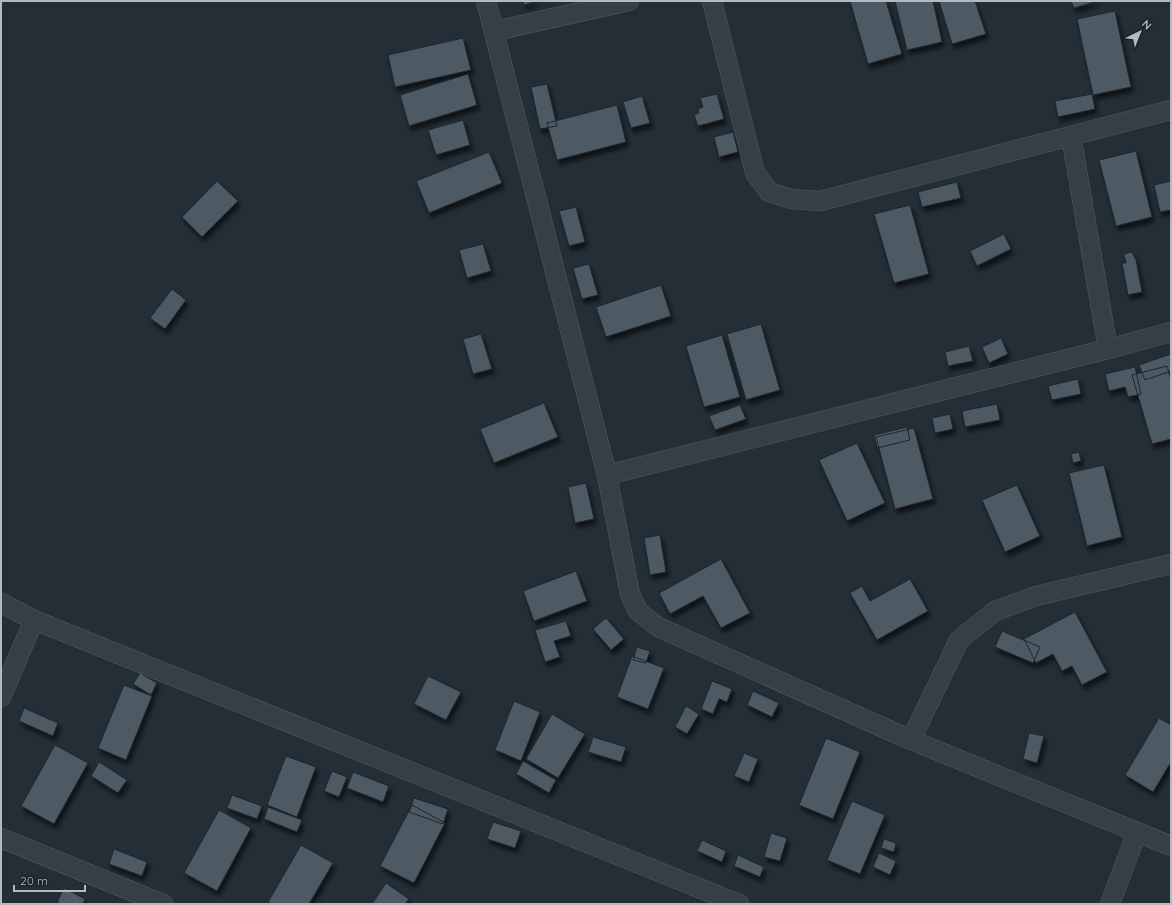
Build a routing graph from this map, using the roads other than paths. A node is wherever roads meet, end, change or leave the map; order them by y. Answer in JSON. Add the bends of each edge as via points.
{"nodes":[{"id":1,"x":486,"y":1,"type":"edge"},
{"id":2,"x":629,"y":1,"type":"edge"},
{"id":3,"x":712,"y":1,"type":"edge"},
{"id":4,"x":494,"y":31,"type":"junction"},
{"id":5,"x":1171,"y":110,"type":"edge"},
{"id":6,"x":1071,"y":136,"type":"junction"},
{"id":7,"x":1171,"y":332,"type":"edge"},
{"id":8,"x":1108,"y":349,"type":"junction"},
{"id":9,"x":607,"y":475,"type":"junction"},
{"id":10,"x":1171,"y":564,"type":"edge"},
{"id":11,"x":1,"y":604,"type":"edge"},
{"id":12,"x":34,"y":620,"type":"junction"},
{"id":13,"x":1,"y":697,"type":"edge"},
{"id":14,"x":911,"y":740,"type":"junction"},
{"id":15,"x":1137,"y":832,"type":"junction"},
{"id":16,"x":1,"y":838,"type":"edge"},
{"id":17,"x":1171,"y":846,"type":"edge"},
{"id":18,"x":163,"y":904,"type":"edge"},
{"id":19,"x":740,"y":904,"type":"edge"},
{"id":20,"x":1110,"y":904,"type":"edge"}],
"edges":[{"from":1,"to":4,"type":"street"},
{"from":2,"to":4,"type":"street"},
{"from":3,"to":6,"type":"street","via":[[755,173],[769,192],[791,199],[820,201]]},
{"from":4,"to":9,"type":"street"},
{"from":5,"to":6,"type":"street"},
{"from":6,"to":8,"type":"street"},
{"from":7,"to":8,"type":"street"},
{"from":8,"to":9,"type":"street"},
{"from":9,"to":14,"type":"street","via":[[630,594],[638,611],[658,627]]},
{"from":10,"to":14,"type":"street","via":[[1036,596],[995,611],[959,640]]},
{"from":11,"to":12,"type":"street"},
{"from":12,"to":13,"type":"street"},
{"from":12,"to":19,"type":"street"},
{"from":14,"to":15,"type":"street"},
{"from":15,"to":17,"type":"street"},
{"from":15,"to":20,"type":"street"},
{"from":16,"to":18,"type":"street"}]}
